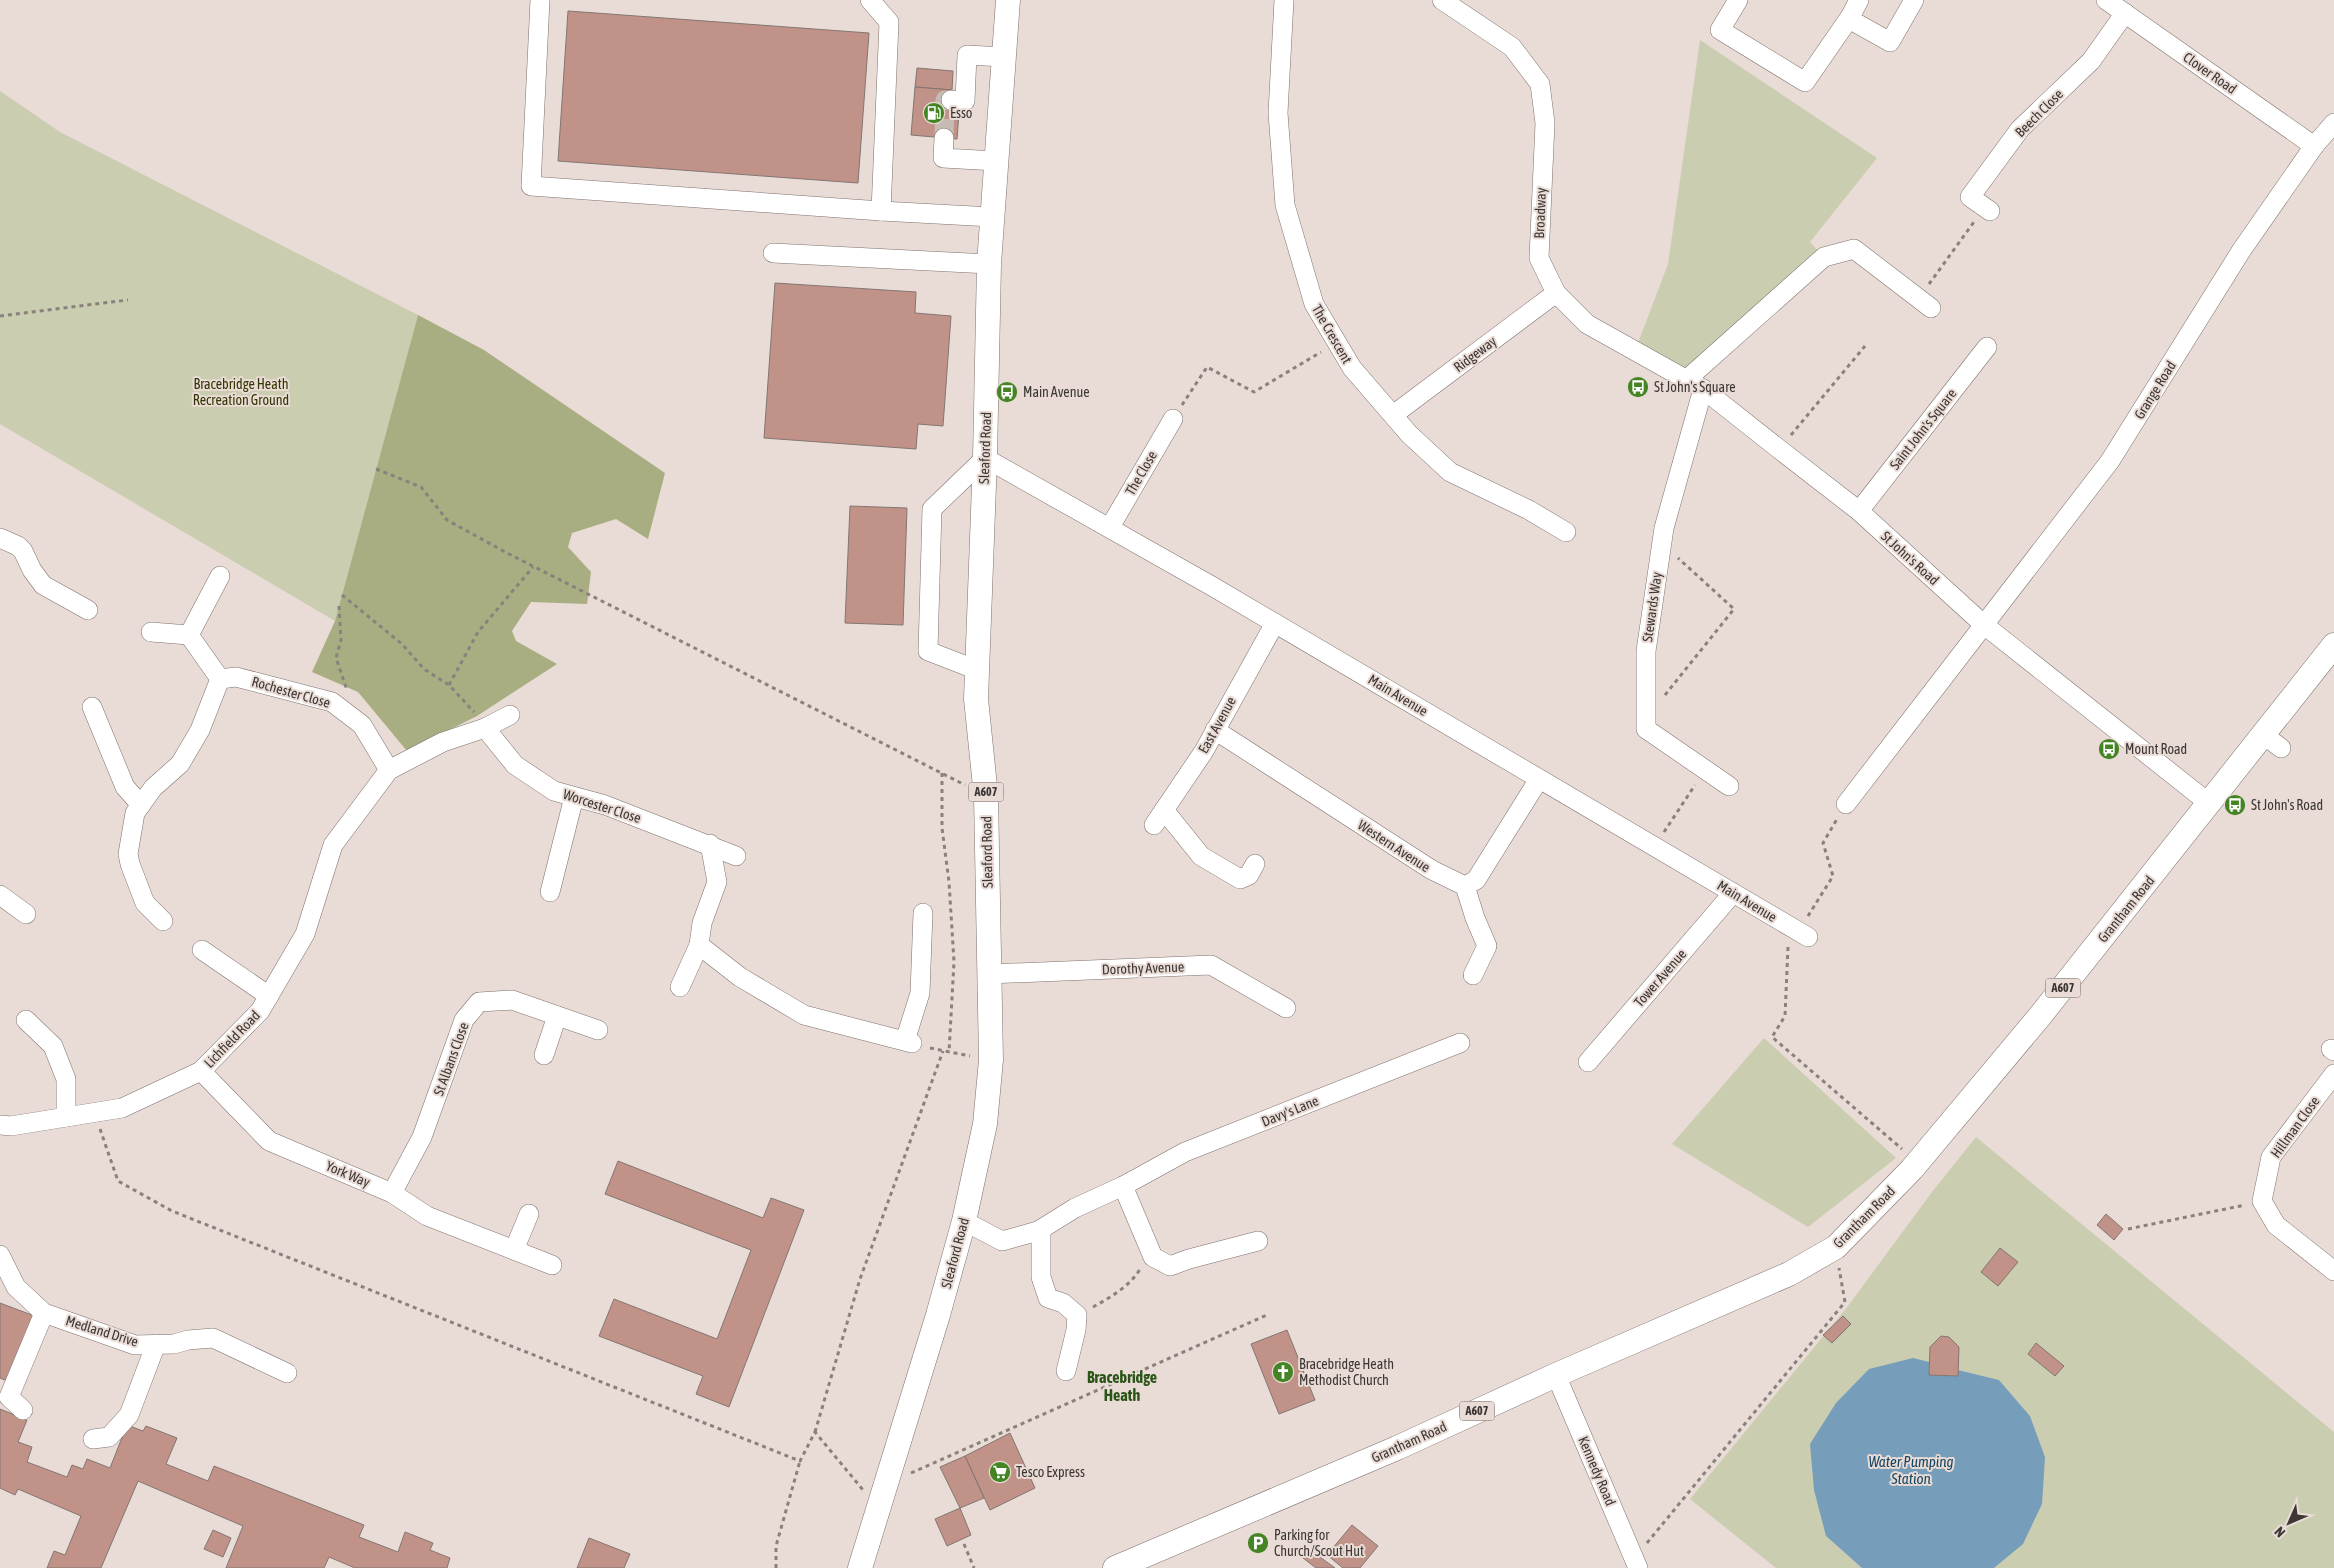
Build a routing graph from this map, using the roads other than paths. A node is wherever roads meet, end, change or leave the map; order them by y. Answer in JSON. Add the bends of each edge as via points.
{"nodes":[{"id":1,"x":540,"y":0,"type":"edge"},
{"id":2,"x":870,"y":0,"type":"edge"},
{"id":3,"x":1008,"y":0,"type":"edge"},
{"id":4,"x":1284,"y":0,"type":"edge"},
{"id":5,"x":1442,"y":0,"type":"edge"},
{"id":6,"x":1738,"y":0,"type":"edge"},
{"id":7,"x":1914,"y":0,"type":"edge"},
{"id":8,"x":2106,"y":0,"type":"edge"},
{"id":9,"x":1855,"y":8,"type":"edge"},
{"id":10,"x":2125,"y":13,"type":"junction"},
{"id":11,"x":1004,"y":56,"type":"junction"},
{"id":12,"x":951,"y":100,"type":"tunnel mouth"},
{"id":13,"x":2334,"y":123,"type":"edge"},
{"id":14,"x":944,"y":138,"type":"tunnel mouth"},
{"id":15,"x":2314,"y":146,"type":"junction"},
{"id":16,"x":996,"y":161,"type":"junction"},
{"id":17,"x":1987,"y":209,"type":"road end"},
{"id":18,"x":881,"y":211,"type":"junction"},
{"id":19,"x":992,"y":217,"type":"junction"},
{"id":20,"x":773,"y":253,"type":"dead end"},
{"id":21,"x":990,"y":264,"type":"junction"},
{"id":22,"x":1556,"y":293,"type":"junction"},
{"id":23,"x":1924,"y":303,"type":"road end"},
{"id":24,"x":1987,"y":347,"type":"dead end"},
{"id":25,"x":1686,"y":380,"type":"junction"},
{"id":26,"x":1703,"y":389,"type":"junction"},
{"id":27,"x":1393,"y":415,"type":"junction"},
{"id":28,"x":1173,"y":419,"type":"road end"},
{"id":29,"x":986,"y":458,"type":"junction"},
{"id":30,"x":1859,"y":511,"type":"junction"},
{"id":31,"x":1110,"y":527,"type":"junction"},
{"id":32,"x":1566,"y":532,"type":"dead end"},
{"id":33,"x":0,"y":538,"type":"edge"},
{"id":34,"x":220,"y":576,"type":"dead end"},
{"id":35,"x":88,"y":610,"type":"dead end"},
{"id":36,"x":1275,"y":623,"type":"junction"},
{"id":37,"x":1983,"y":624,"type":"junction"},
{"id":38,"x":151,"y":632,"type":"dead end"},
{"id":39,"x":189,"y":635,"type":"junction"},
{"id":40,"x":2334,"y":646,"type":"edge"},
{"id":41,"x":977,"y":670,"type":"junction"},
{"id":42,"x":220,"y":679,"type":"junction"},
{"id":43,"x":92,"y":707,"type":"dead end"},
{"id":44,"x":510,"y":715,"type":"dead end"},
{"id":45,"x":481,"y":722,"type":"junction"},
{"id":46,"x":1215,"y":730,"type":"junction"},
{"id":47,"x":389,"y":770,"type":"junction"},
{"id":48,"x":1539,"y":779,"type":"junction"},
{"id":49,"x":1729,"y":786,"type":"dead end"},
{"id":50,"x":574,"y":797,"type":"junction"},
{"id":51,"x":1846,"y":804,"type":"road end"},
{"id":52,"x":2210,"y":804,"type":"junction"},
{"id":53,"x":141,"y":805,"type":"junction"},
{"id":54,"x":710,"y":844,"type":"junction"},
{"id":55,"x":736,"y":856,"type":"dead end"},
{"id":56,"x":1255,"y":864,"type":"dead end"},
{"id":57,"x":1465,"y":886,"type":"junction"},
{"id":58,"x":550,"y":892,"type":"dead end"},
{"id":59,"x":1733,"y":893,"type":"junction"},
{"id":60,"x":0,"y":895,"type":"edge"},
{"id":61,"x":923,"y":913,"type":"dead end"},
{"id":62,"x":26,"y":914,"type":"dead end"},
{"id":63,"x":163,"y":922,"type":"dead end"},
{"id":64,"x":1798,"y":932,"type":"road end"},
{"id":65,"x":699,"y":945,"type":"junction"},
{"id":66,"x":202,"y":950,"type":"dead end"},
{"id":67,"x":989,"y":974,"type":"junction"},
{"id":68,"x":1473,"y":975,"type":"dead end"},
{"id":69,"x":680,"y":987,"type":"dead end"},
{"id":70,"x":269,"y":996,"type":"junction"},
{"id":71,"x":1286,"y":1008,"type":"dead end"},
{"id":72,"x":558,"y":1016,"type":"junction"},
{"id":73,"x":26,"y":1020,"type":"dead end"},
{"id":74,"x":598,"y":1030,"type":"dead end"},
{"id":75,"x":1460,"y":1043,"type":"dead end"},
{"id":76,"x":544,"y":1055,"type":"dead end"},
{"id":77,"x":1588,"y":1062,"type":"dead end"},
{"id":78,"x":200,"y":1071,"type":"junction"},
{"id":79,"x":2334,"y":1074,"type":"edge"},
{"id":80,"x":66,"y":1117,"type":"junction"},
{"id":81,"x":0,"y":1124,"type":"edge"},
{"id":82,"x":1123,"y":1186,"type":"junction"},
{"id":83,"x":392,"y":1193,"type":"junction"},
{"id":84,"x":529,"y":1214,"type":"dead end"},
{"id":85,"x":964,"y":1221,"type":"junction"},
{"id":86,"x":1041,"y":1230,"type":"junction"},
{"id":87,"x":1258,"y":1241,"type":"dead end"},
{"id":88,"x":514,"y":1250,"type":"junction"},
{"id":89,"x":0,"y":1255,"type":"edge"},
{"id":90,"x":552,"y":1265,"type":"dead end"},
{"id":91,"x":2334,"y":1271,"type":"edge"},
{"id":92,"x":44,"y":1313,"type":"junction"},
{"id":93,"x":156,"y":1344,"type":"junction"},
{"id":94,"x":1066,"y":1370,"type":"dead end"},
{"id":95,"x":287,"y":1373,"type":"dead end"},
{"id":96,"x":1556,"y":1374,"type":"junction"},
{"id":97,"x":23,"y":1410,"type":"dead end"},
{"id":98,"x":94,"y":1440,"type":"dead end"},
{"id":99,"x":1636,"y":1564,"type":"edge"},
{"id":100,"x":860,"y":1568,"type":"edge"},
{"id":101,"x":1114,"y":1568,"type":"edge"}],
"edges":[{"from":1,"to":18,"type":"street","via":[[531,186]]},
{"from":2,"to":18,"type":"street","via":[[889,22]]},
{"from":3,"to":11,"type":"main road","name":"Sleaford Road","number":"A607"},
{"from":4,"to":27,"type":"street","name":"The Crescent","via":[[1278,113],[1285,205],[1314,304],[1352,368]]},
{"from":5,"to":22,"type":"street","name":"Broadway","via":[[1512,48],[1540,84],[1545,123],[1539,258]]},
{"from":6,"to":9,"type":"street","via":[[1720,30],[1805,82]]},
{"from":7,"to":9,"type":"street","via":[[1890,42],[1849,19]]},
{"from":8,"to":10,"type":"street","name":"Clover Road"},
{"from":10,"to":15,"type":"street","name":"Clover Road"},
{"from":10,"to":17,"type":"street","name":"Beech Close","via":[[2091,62],[2020,129],[1970,197]]},
{"from":11,"to":12,"type":"street","via":[[967,55],[965,101]]},
{"from":11,"to":16,"type":"main road","name":"Sleaford Road","number":"A607"},
{"from":13,"to":15,"type":"street","name":"Grange Road"},
{"from":14,"to":16,"type":"street","via":[[943,158]]},
{"from":15,"to":37,"type":"street","name":"Grange Road","via":[[2241,251],[2110,461]]},
{"from":16,"to":19,"type":"main road","name":"Sleaford Road","number":"A607"},
{"from":18,"to":19,"type":"street"},
{"from":19,"to":21,"type":"main road","name":"Sleaford Road","number":"A607"},
{"from":20,"to":21,"type":"street"},
{"from":21,"to":29,"type":"main road","name":"Sleaford Road","number":"A607"},
{"from":22,"to":25,"type":"street","name":"Broadway","via":[[1587,324]]},
{"from":22,"to":27,"type":"street","name":"Ridgeway"},
{"from":23,"to":25,"type":"street","via":[[1854,249],[1824,257]]},
{"from":24,"to":30,"type":"street","name":"Saint John's Square"},
{"from":25,"to":26,"type":"street","name":"Broadway"},
{"from":26,"to":30,"type":"street","name":"St John's Road"},
{"from":26,"to":49,"type":"street","name":"Stewards Way","via":[[1661,543],[1646,650],[1646,730]]},
{"from":27,"to":32,"type":"street","name":"The Crescent","via":[[1450,472],[1529,510]]},
{"from":28,"to":31,"type":"street","name":"The Close"},
{"from":29,"to":31,"type":"street","name":"Main Avenue"},
{"from":29,"to":41,"type":"main road","name":"Sleaford Road","number":"A607"},
{"from":29,"to":41,"type":"street","via":[[932,509],[928,651]]},
{"from":30,"to":37,"type":"street","name":"St John's Road"},
{"from":31,"to":36,"type":"street","name":"Main Avenue"},
{"from":33,"to":35,"type":"street","via":[[23,551],[43,585]]},
{"from":34,"to":39,"type":"street"},
{"from":36,"to":46,"type":"street","name":"East Avenue"},
{"from":36,"to":48,"type":"street","name":"Main Avenue"},
{"from":37,"to":51,"type":"street"},
{"from":37,"to":52,"type":"street","name":"St John's Road"},
{"from":38,"to":39,"type":"street"},
{"from":39,"to":42,"type":"street"},
{"from":40,"to":52,"type":"main road","name":"Grantham Road","number":"A607","via":[[2273,742]]},
{"from":41,"to":67,"type":"main road","name":"Sleaford Road","number":"A607","via":[[976,699],[986,796]]},
{"from":42,"to":47,"type":"street","name":"Rochester Close","via":[[236,677],[332,702],[362,725]]},
{"from":42,"to":53,"type":"street","via":[[200,730],[180,764],[153,788]]},
{"from":43,"to":53,"type":"street","via":[[125,787]]},
{"from":44,"to":45,"type":"street"},
{"from":45,"to":47,"type":"street"},
{"from":45,"to":50,"type":"street","name":"Worcester Close","via":[[515,765],[554,792]]},
{"from":46,"to":56,"type":"street","name":"East Avenue","via":[[1159,817],[1201,856],[1240,880],[1249,875]]},
{"from":46,"to":57,"type":"street","name":"Western Avenue","via":[[1432,870]]},
{"from":47,"to":70,"type":"street","name":"Lichfield Road","via":[[333,844],[305,934]]},
{"from":48,"to":57,"type":"street","via":[[1476,880]]},
{"from":48,"to":59,"type":"street","name":"Main Avenue"},
{"from":50,"to":54,"type":"street","name":"Worcester Close","via":[[605,805]]},
{"from":50,"to":58,"type":"street"},
{"from":52,"to":96,"type":"main road","name":"Grantham Road","number":"A607","via":[[1918,1162],[1836,1248],[1789,1274]]},
{"from":53,"to":63,"type":"street","via":[[135,813],[128,854],[145,904]]},
{"from":54,"to":55,"type":"street","name":"Worcester Close"},
{"from":54,"to":65,"type":"street","via":[[717,882],[702,923]]},
{"from":57,"to":68,"type":"street","via":[[1487,946]]},
{"from":59,"to":64,"type":"street","name":"Main Avenue"},
{"from":59,"to":77,"type":"street","name":"Tower Avenue"},
{"from":60,"to":62,"type":"street"},
{"from":61,"to":65,"type":"street","via":[[920,994],[909,1042],[804,1015],[740,977]]},
{"from":65,"to":69,"type":"street"},
{"from":66,"to":70,"type":"street"},
{"from":67,"to":71,"type":"street","name":"Dorothy Avenue","via":[[1212,965]]},
{"from":67,"to":85,"type":"main road","name":"Sleaford Road","number":"A607","via":[[991,1060],[986,1124]]},
{"from":70,"to":78,"type":"street","name":"Lichfield Road","via":[[260,1011]]},
{"from":72,"to":74,"type":"street","name":"St Albans Close"},
{"from":72,"to":76,"type":"street"},
{"from":72,"to":83,"type":"street","name":"St Albans Close","via":[[512,1000],[480,1002],[464,1020],[422,1137]]},
{"from":73,"to":80,"type":"street","via":[[54,1046],[66,1079]]},
{"from":75,"to":82,"type":"street","name":"Davy's Lane","via":[[1186,1152]]},
{"from":78,"to":80,"type":"street","name":"Lichfield Road","via":[[122,1108]]},
{"from":78,"to":83,"type":"street","name":"York Way","via":[[270,1142]]},
{"from":79,"to":91,"type":"street","name":"Hillman Close","via":[[2271,1157],[2262,1201],[2276,1225]]},
{"from":80,"to":81,"type":"street","name":"Lichfield Road","via":[[10,1126]]},
{"from":82,"to":86,"type":"street","name":"Davy's Lane","via":[[1075,1208]]},
{"from":82,"to":87,"type":"street","via":[[1153,1257],[1170,1266]]},
{"from":83,"to":88,"type":"street","name":"York Way","via":[[427,1216]]},
{"from":84,"to":88,"type":"street"},
{"from":85,"to":86,"type":"street","name":"Davy's Lane","via":[[1002,1241]]},
{"from":85,"to":100,"type":"main road","name":"Sleaford Road","number":"A607"},
{"from":86,"to":94,"type":"street","via":[[1041,1277],[1048,1298],[1063,1303],[1076,1316],[1076,1330]]},
{"from":88,"to":90,"type":"street","name":"York Way"},
{"from":89,"to":92,"type":"street","name":"Medland Drive","via":[[16,1287]]},
{"from":92,"to":93,"type":"street","name":"Medland Drive","via":[[135,1345]]},
{"from":92,"to":97,"type":"street","via":[[9,1398]]},
{"from":93,"to":95,"type":"street","name":"Medland Drive","via":[[213,1338]]},
{"from":93,"to":98,"type":"street","via":[[129,1415],[109,1437]]},
{"from":96,"to":99,"type":"street","name":"Kennedy Road"},
{"from":96,"to":101,"type":"main road","name":"Grantham Road","number":"A607","via":[[1397,1448]]}]}
